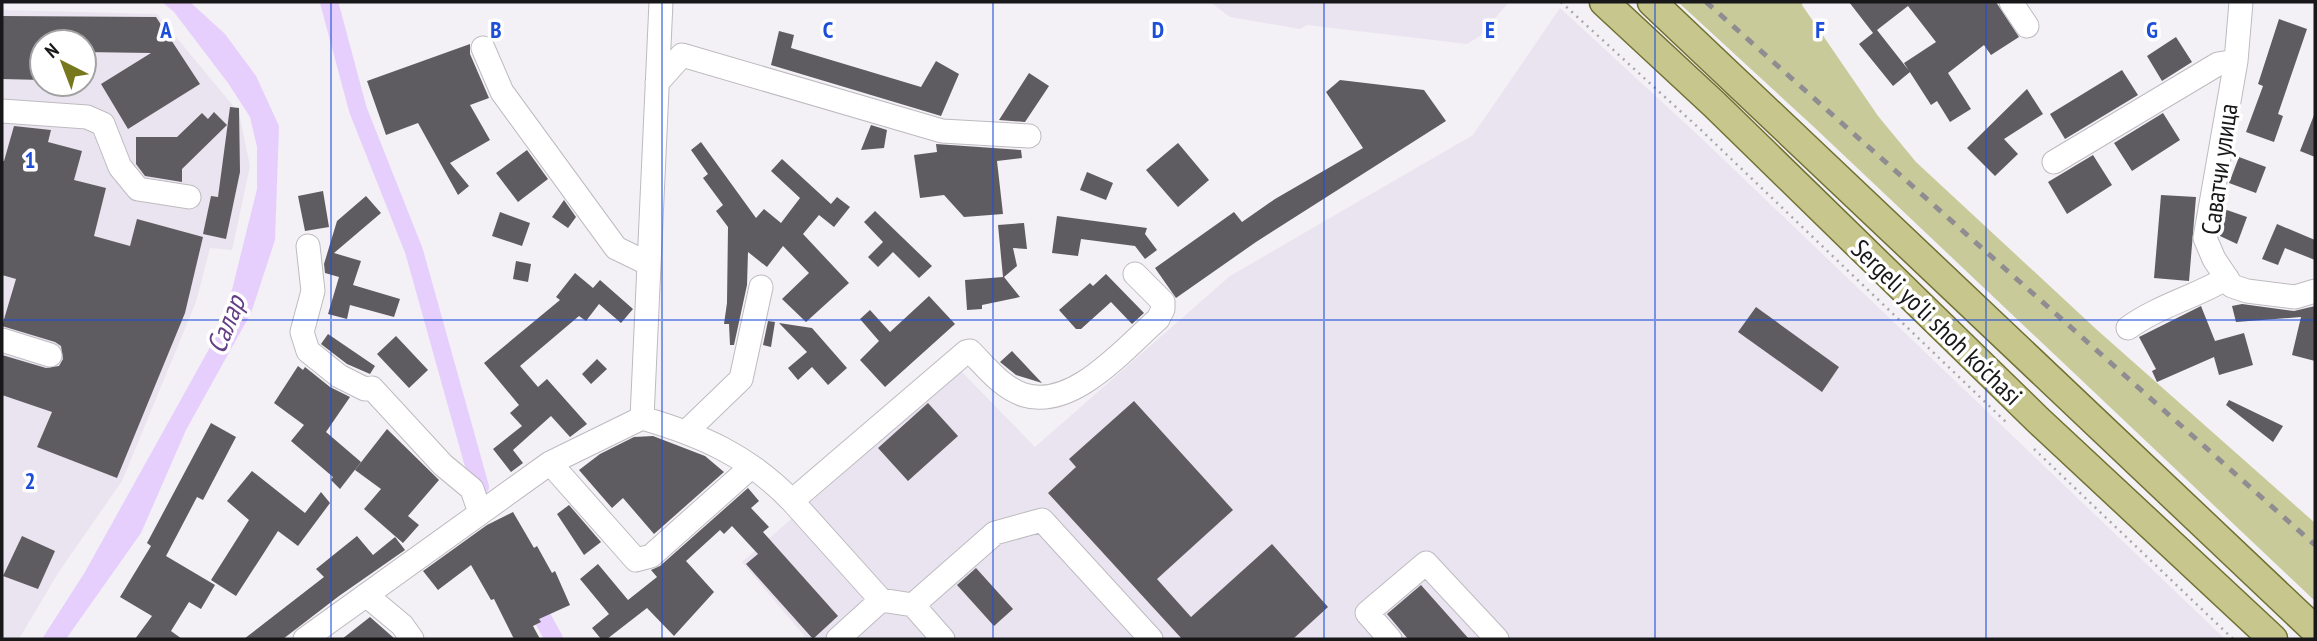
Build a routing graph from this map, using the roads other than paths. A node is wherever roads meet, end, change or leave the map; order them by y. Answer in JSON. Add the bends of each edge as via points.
{"nodes":[{"id":1,"x":661,"y":2,"type":"edge"},
{"id":2,"x":1604,"y":2,"type":"edge"},
{"id":3,"x":1652,"y":2,"type":"edge"},
{"id":4,"x":2011,"y":2,"type":"edge"},
{"id":5,"x":2241,"y":2,"type":"edge"},
{"id":6,"x":2027,"y":26,"type":"dead end"},
{"id":7,"x":483,"y":48,"type":"dead end"},
{"id":8,"x":2236,"y":61,"type":"junction"},
{"id":9,"x":657,"y":83,"type":"junction"},
{"id":10,"x":2,"y":111,"type":"edge"},
{"id":11,"x":1028,"y":136,"type":"dead end"},
{"id":12,"x":2054,"y":162,"type":"dead end"},
{"id":13,"x":189,"y":197,"type":"dead end"},
{"id":14,"x":308,"y":246,"type":"dead end"},
{"id":15,"x":649,"y":264,"type":"junction"},
{"id":16,"x":1135,"y":274,"type":"dead end"},
{"id":17,"x":2227,"y":278,"type":"junction"},
{"id":18,"x":761,"y":287,"type":"dead end"},
{"id":19,"x":2315,"y":291,"type":"edge"},
{"id":20,"x":2128,"y":328,"type":"dead end"},
{"id":21,"x":2,"y":340,"type":"edge"},
{"id":22,"x":50,"y":355,"type":"dead end"},
{"id":23,"x":642,"y":418,"type":"junction"},
{"id":24,"x":686,"y":432,"type":"junction"},
{"id":25,"x":550,"y":463,"type":"junction"},
{"id":26,"x":751,"y":467,"type":"junction"},
{"id":27,"x":792,"y":501,"type":"junction"},
{"id":28,"x":480,"y":513,"type":"junction"},
{"id":29,"x":366,"y":595,"type":"junction"},
{"id":30,"x":881,"y":600,"type":"junction"},
{"id":31,"x":913,"y":605,"type":"junction"},
{"id":32,"x":2315,"y":630,"type":"edge"},
{"id":33,"x":305,"y":639,"type":"edge"},
{"id":34,"x":412,"y":639,"type":"edge"},
{"id":35,"x":838,"y":639,"type":"edge"},
{"id":36,"x":943,"y":639,"type":"edge"},
{"id":37,"x":1151,"y":639,"type":"edge"},
{"id":38,"x":1390,"y":639,"type":"edge"},
{"id":39,"x":1497,"y":639,"type":"edge"},
{"id":40,"x":2273,"y":639,"type":"edge"}],
"edges":[{"from":1,"to":9,"type":"street"},
{"from":2,"to":40,"type":"main road","name":"Sergeli yo‘li shoh ko‘chasi"},
{"from":3,"to":32,"type":"main road","name":"Sergeli yo‘li shoh ko‘chasi"},
{"from":4,"to":6,"type":"street"},
{"from":5,"to":8,"type":"street","name":"Саватчи улица"},
{"from":7,"to":15,"type":"street","via":[[502,92],[615,248]]},
{"from":8,"to":12,"type":"street","via":[[2218,64]]},
{"from":8,"to":17,"type":"street","name":"Саватчи улица","via":[[2205,238]]},
{"from":9,"to":11,"type":"street","via":[[682,55],[942,131]]},
{"from":9,"to":15,"type":"street"},
{"from":10,"to":13,"type":"street","via":[[95,120],[103,124],[120,167],[138,189]]},
{"from":14,"to":28,"type":"street","via":[[313,291],[302,332],[308,351],[339,376],[372,388],[443,465],[472,489]]},
{"from":15,"to":23,"type":"street"},
{"from":16,"to":27,"type":"street","via":[[1163,302],[1163,309],[1158,319],[1090,379],[1070,392],[1046,399],[1022,395],[966,352]]},
{"from":17,"to":19,"type":"street","via":[[2232,286],[2247,292],[2295,297]]},
{"from":17,"to":20,"type":"street"},
{"from":18,"to":24,"type":"street","via":[[741,379]]},
{"from":21,"to":22,"type":"street"},
{"from":23,"to":24,"type":"street"},
{"from":23,"to":25,"type":"street"},
{"from":24,"to":26,"type":"street","via":[[742,458]]},
{"from":25,"to":26,"type":"street","via":[[636,560],[651,556]]},
{"from":25,"to":28,"type":"street"},
{"from":26,"to":27,"type":"street"},
{"from":27,"to":30,"type":"street"},
{"from":28,"to":29,"type":"street"},
{"from":29,"to":33,"type":"street"},
{"from":29,"to":34,"type":"street"},
{"from":30,"to":31,"type":"street"},
{"from":30,"to":35,"type":"street"},
{"from":31,"to":36,"type":"street"},
{"from":31,"to":37,"type":"street","via":[[995,533],[1042,520]]},
{"from":38,"to":39,"type":"street","via":[[1367,614],[1426,563]]}]}
